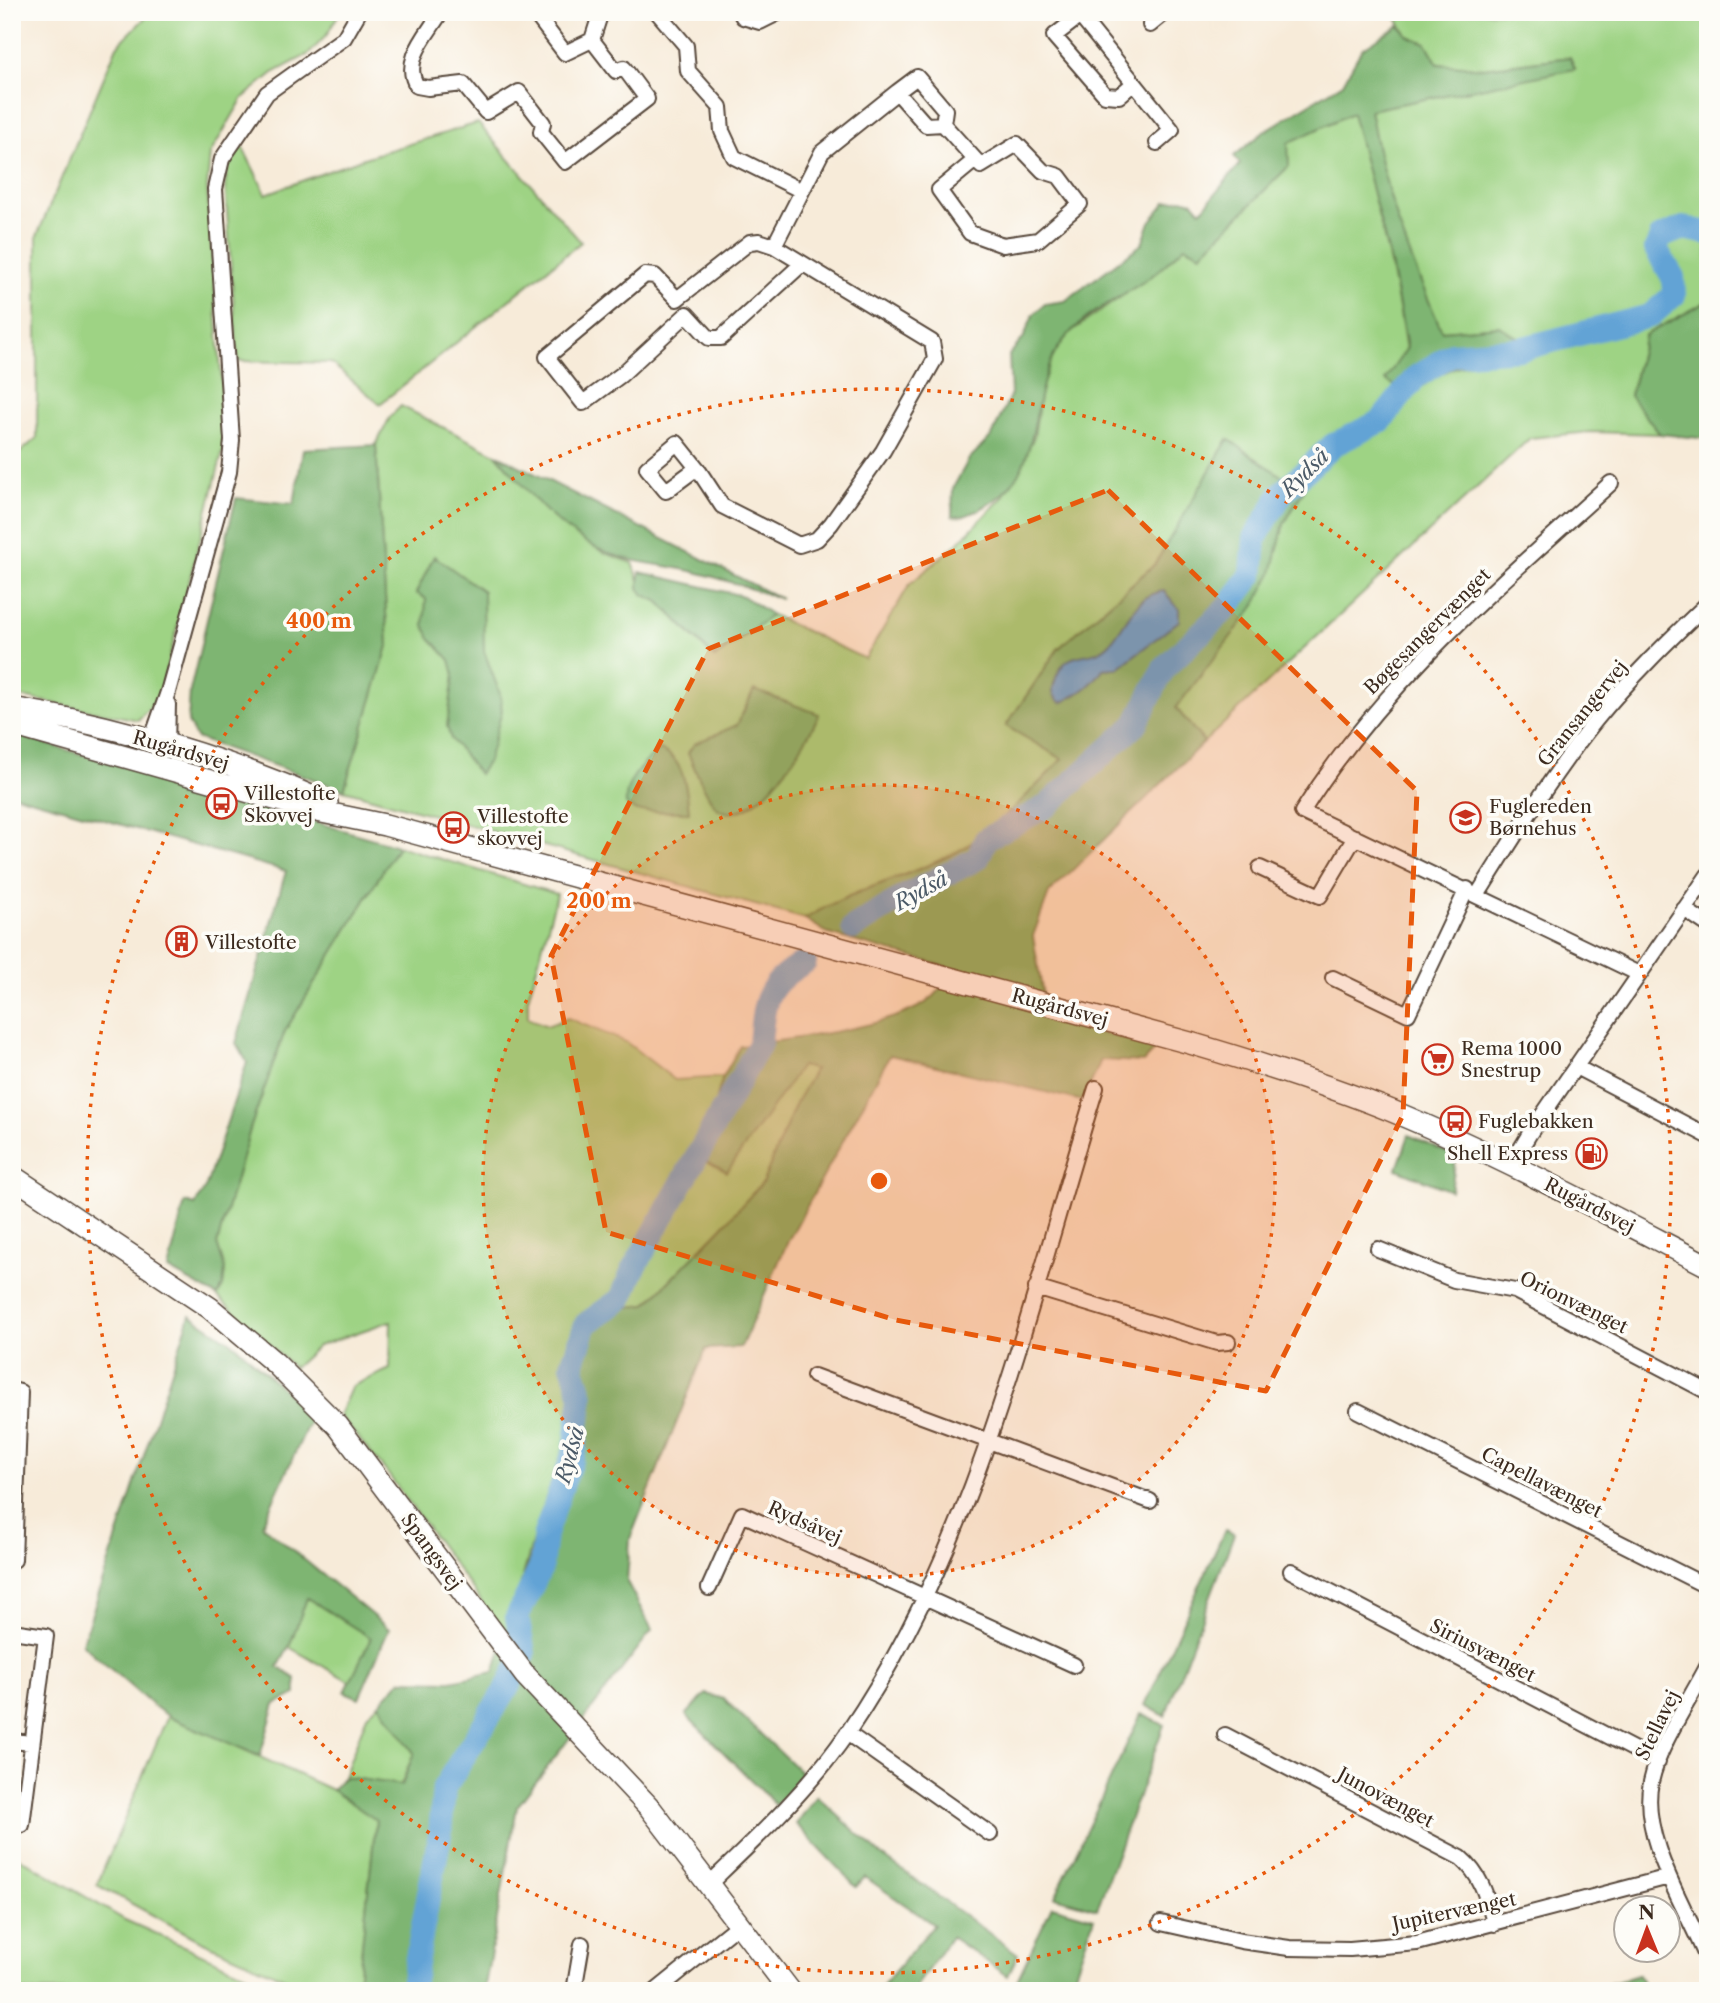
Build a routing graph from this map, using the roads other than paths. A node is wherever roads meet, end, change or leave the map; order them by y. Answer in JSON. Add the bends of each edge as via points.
{"nodes":[{"id":1,"x":359,"y":12,"type":"edge"},
{"id":2,"x":441,"y":12,"type":"edge"},
{"id":3,"x":534,"y":12,"type":"edge"},
{"id":4,"x":601,"y":12,"type":"edge"},
{"id":5,"x":657,"y":12,"type":"edge"},
{"id":6,"x":740,"y":12,"type":"edge"},
{"id":7,"x":780,"y":12,"type":"edge"},
{"id":8,"x":1166,"y":12,"type":"edge"},
{"id":9,"x":1080,"y":14,"type":"edge"},
{"id":10,"x":1150,"y":25,"type":"dead end"},
{"id":11,"x":592,"y":40,"type":"junction"},
{"id":12,"x":1134,"y":83,"type":"junction"},
{"id":13,"x":897,"y":92,"type":"junction"},
{"id":14,"x":943,"y":124,"type":"junction"},
{"id":15,"x":1157,"y":143,"type":"dead end"},
{"id":16,"x":974,"y":160,"type":"junction"},
{"id":17,"x":800,"y":190,"type":"junction"},
{"id":18,"x":774,"y":246,"type":"junction"},
{"id":19,"x":802,"y":264,"type":"junction"},
{"id":20,"x":697,"y":468,"type":"dead end"},
{"id":21,"x":1611,"y":483,"type":"dead end"},
{"id":22,"x":1708,"y":603,"type":"edge"},
{"id":23,"x":12,"y":708,"type":"edge"},
{"id":24,"x":12,"y":725,"type":"edge"},
{"id":25,"x":155,"y":754,"type":"junction"},
{"id":26,"x":1355,"y":836,"type":"junction"},
{"id":27,"x":1259,"y":868,"type":"dead end"},
{"id":28,"x":1708,"y":875,"type":"edge"},
{"id":29,"x":1472,"y":892,"type":"junction"},
{"id":30,"x":1684,"y":909,"type":"junction"},
{"id":31,"x":1708,"y":925,"type":"edge"},
{"id":32,"x":1639,"y":974,"type":"junction"},
{"id":33,"x":1333,"y":978,"type":"dead end"},
{"id":34,"x":1576,"y":1067,"type":"junction"},
{"id":35,"x":1096,"y":1088,"type":"dead end"},
{"id":36,"x":1708,"y":1136,"type":"edge"},
{"id":37,"x":1511,"y":1165,"type":"junction"},
{"id":38,"x":12,"y":1176,"type":"edge"},
{"id":39,"x":1378,"y":1249,"type":"dead end"},
{"id":40,"x":1708,"y":1266,"type":"edge"},
{"id":41,"x":1036,"y":1288,"type":"junction"},
{"id":42,"x":1228,"y":1342,"type":"dead end"},
{"id":43,"x":814,"y":1376,"type":"dead end"},
{"id":44,"x":12,"y":1390,"type":"edge"},
{"id":45,"x":1708,"y":1392,"type":"edge"},
{"id":46,"x":1358,"y":1411,"type":"dead end"},
{"id":47,"x":988,"y":1439,"type":"junction"},
{"id":48,"x":1150,"y":1501,"type":"dead end"},
{"id":49,"x":14,"y":1560,"type":"dead end"},
{"id":50,"x":1291,"y":1572,"type":"dead end"},
{"id":51,"x":1708,"y":1587,"type":"edge"},
{"id":52,"x":709,"y":1588,"type":"dead end"},
{"id":53,"x":925,"y":1597,"type":"junction"},
{"id":54,"x":12,"y":1631,"type":"edge"},
{"id":55,"x":1074,"y":1665,"type":"dead end"},
{"id":56,"x":1708,"y":1665,"type":"edge"},
{"id":57,"x":847,"y":1733,"type":"junction"},
{"id":58,"x":1225,"y":1735,"type":"dead end"},
{"id":59,"x":12,"y":1741,"type":"edge"},
{"id":60,"x":32,"y":1743,"type":"junction"},
{"id":61,"x":1658,"y":1762,"type":"junction"},
{"id":62,"x":22,"y":1825,"type":"dead end"},
{"id":63,"x":990,"y":1834,"type":"dead end"},
{"id":64,"x":1669,"y":1877,"type":"junction"},
{"id":65,"x":709,"y":1884,"type":"junction"},
{"id":66,"x":1161,"y":1923,"type":"dead end"},
{"id":67,"x":739,"y":1924,"type":"junction"},
{"id":68,"x":1495,"y":1924,"type":"junction"},
{"id":69,"x":582,"y":1944,"type":"dead end"},
{"id":70,"x":1708,"y":1961,"type":"edge"},
{"id":71,"x":574,"y":1991,"type":"edge"},
{"id":72,"x":656,"y":1991,"type":"edge"},
{"id":73,"x":790,"y":1991,"type":"edge"}],
"edges":[{"from":1,"to":25,"type":"street","via":[[344,38],[267,93],[222,159],[215,189],[229,472]]},
{"from":2,"to":11,"type":"street","via":[[411,62],[411,76],[418,86],[463,84],[486,112],[519,92],[543,123],[541,132],[565,162],[647,99],[624,68],[616,71]]},
{"from":3,"to":11,"type":"street","via":[[565,53]]},
{"from":4,"to":11,"type":"street"},
{"from":5,"to":17,"type":"street","via":[[686,46],[688,71],[720,107],[722,131],[734,157]]},
{"from":6,"to":7,"type":"street","via":[[760,22]]},
{"from":8,"to":10,"type":"street"},
{"from":9,"to":12,"type":"street"},
{"from":9,"to":12,"type":"street","via":[[1054,36],[1105,95],[1119,96]]},
{"from":12,"to":15,"type":"street","via":[[1172,130]]},
{"from":13,"to":14,"type":"street","via":[[926,125]]},
{"from":13,"to":14,"type":"street","via":[[917,77],[946,110]]},
{"from":13,"to":17,"type":"street","via":[[822,152]]},
{"from":14,"to":16,"type":"street"},
{"from":16,"to":16,"type":"street","via":[[981,166],[1017,144],[1042,172],[1059,176],[1080,204],[1038,240],[1003,245],[970,233],[939,190]]},
{"from":17,"to":18,"type":"street"},
{"from":18,"to":19,"type":"street"},
{"from":18,"to":19,"type":"street","via":[[750,242],[677,299],[655,276],[645,275],[547,357],[583,403],[687,314],[709,338],[721,338]]},
{"from":19,"to":20,"type":"street","via":[[932,342],[935,359],[883,451],[831,524],[809,544],[799,545],[722,506]]},
{"from":21,"to":26,"type":"street","name":"Bøgesangervænget","via":[[1422,658],[1332,763],[1302,812]]},
{"from":22,"to":29,"type":"street","name":"Gransangervej","via":[[1597,719]]},
{"from":23,"to":25,"type":"main road","name":"Rugårdsvej"},
{"from":24,"to":25,"type":"main road","via":[[47,735],[95,737]]},
{"from":25,"to":37,"type":"main road","name":"Rugårdsvej","via":[[268,776],[385,825],[1190,1042],[1379,1106]]},
{"from":26,"to":27,"type":"street","via":[[1320,896]]},
{"from":26,"to":29,"type":"street","name":"Bøgesangervænget"},
{"from":28,"to":30,"type":"street"},
{"from":29,"to":32,"type":"street","name":"Bøgesangervænget"},
{"from":29,"to":33,"type":"street","name":"Gransangervej","via":[[1408,1014]]},
{"from":30,"to":31,"type":"street"},
{"from":30,"to":32,"type":"street"},
{"from":32,"to":34,"type":"street"},
{"from":34,"to":36,"type":"street"},
{"from":34,"to":37,"type":"street"},
{"from":35,"to":41,"type":"street"},
{"from":37,"to":40,"type":"main road","name":"Rugårdsvej"},
{"from":38,"to":65,"type":"main road","name":"Spangsvej","via":[[210,1308],[294,1380],[378,1477],[524,1675],[650,1808]]},
{"from":39,"to":45,"type":"street","name":"Orionvænget","via":[[1454,1280],[1515,1291]]},
{"from":41,"to":42,"type":"street","via":[[1217,1343]]},
{"from":41,"to":47,"type":"street"},
{"from":43,"to":47,"type":"street"},
{"from":44,"to":49,"type":"street","via":[[20,1392]]},
{"from":46,"to":51,"type":"street","name":"Capellavænget"},
{"from":47,"to":48,"type":"street"},
{"from":47,"to":53,"type":"street","via":[[962,1514]]},
{"from":50,"to":61,"type":"street","name":"Siriusvænget"},
{"from":52,"to":53,"type":"street","name":"Rydsåvej","via":[[742,1514]]},
{"from":53,"to":55,"type":"street","name":"Rydsåvej"},
{"from":53,"to":57,"type":"street"},
{"from":54,"to":60,"type":"street","via":[[46,1636]]},
{"from":56,"to":61,"type":"street","name":"Stellavej"},
{"from":57,"to":63,"type":"street"},
{"from":57,"to":65,"type":"street","via":[[789,1807]]},
{"from":58,"to":68,"type":"street","name":"Junovænget","via":[[1461,1858],[1482,1884]]},
{"from":59,"to":60,"type":"street"},
{"from":60,"to":62,"type":"street"},
{"from":61,"to":64,"type":"street","name":"Stellavej","via":[[1651,1784],[1652,1826]]},
{"from":64,"to":68,"type":"street","name":"Jupitervænget"},
{"from":64,"to":70,"type":"street","name":"Stellavej"},
{"from":65,"to":67,"type":"main road","name":"Spangsvej"},
{"from":66,"to":68,"type":"street","name":"Jupitervænget","via":[[1289,1948],[1350,1949],[1417,1943]]},
{"from":67,"to":72,"type":"street"},
{"from":67,"to":73,"type":"main road","name":"Spangsvej"},
{"from":69,"to":71,"type":"street"}]}
